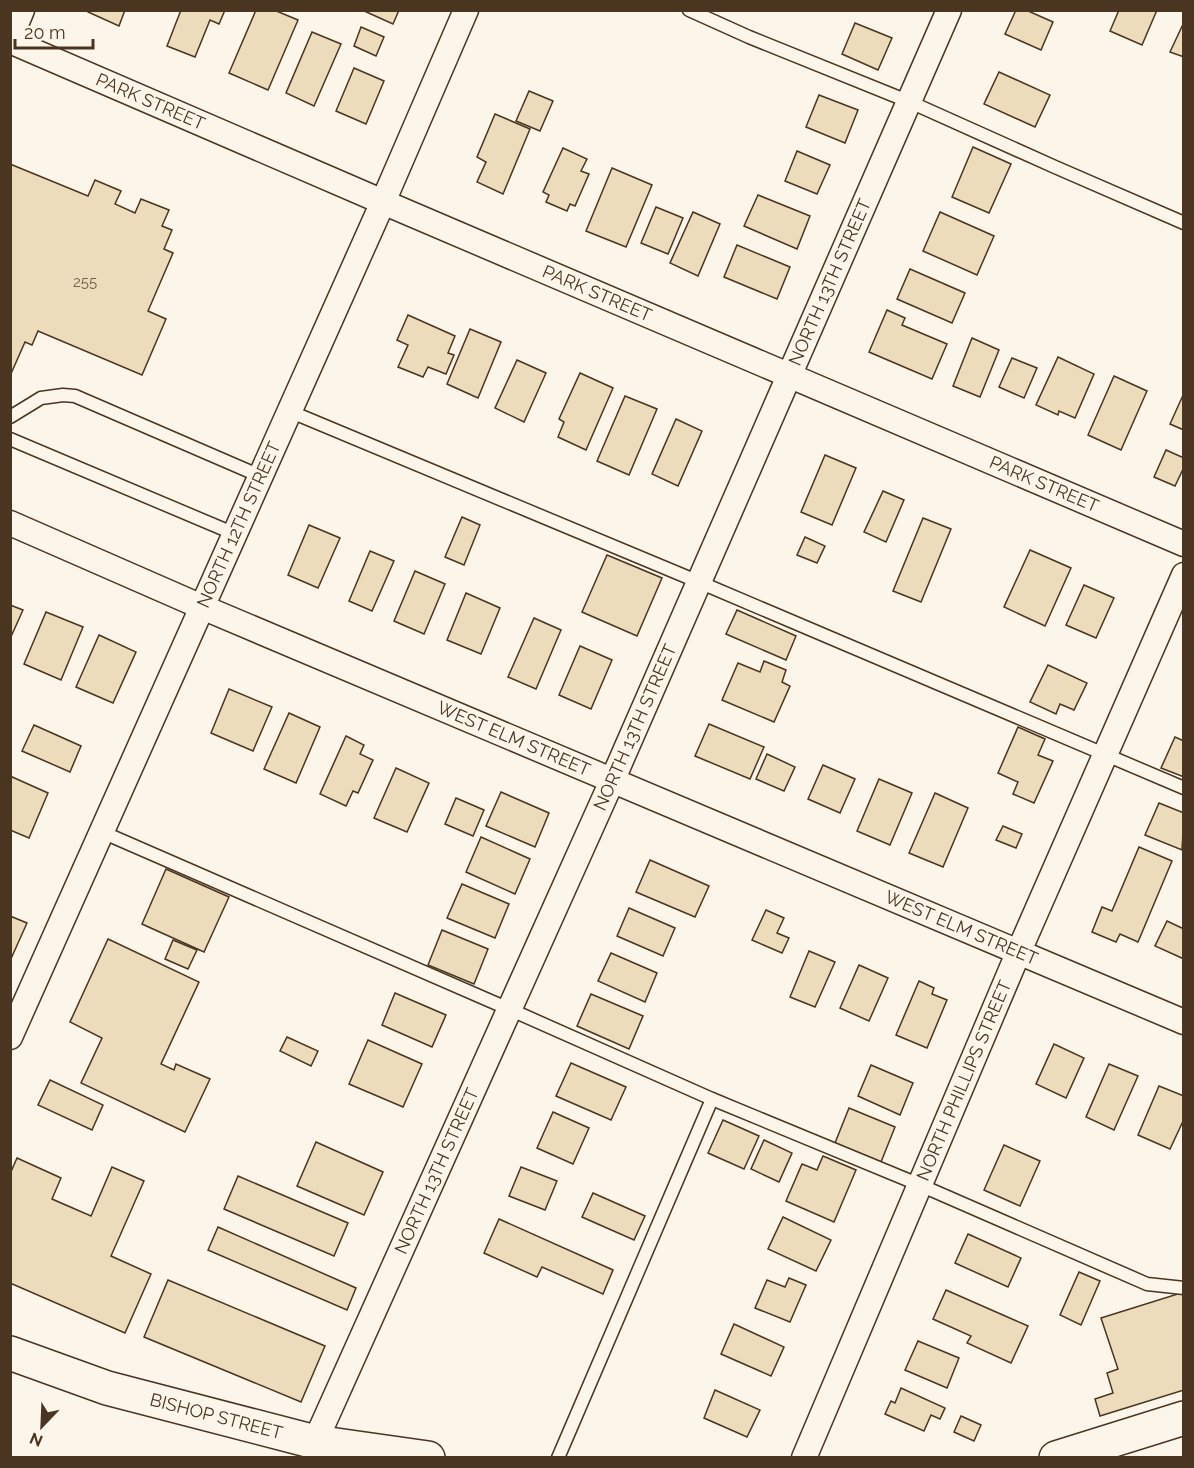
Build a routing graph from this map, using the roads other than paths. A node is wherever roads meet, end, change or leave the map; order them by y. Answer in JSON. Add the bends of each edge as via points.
{"nodes":[{"id":1,"x":22,"y":10,"type":"edge"},
{"id":2,"x":466,"y":10,"type":"edge"},
{"id":3,"x":689,"y":10,"type":"edge"},
{"id":4,"x":949,"y":10,"type":"edge"},
{"id":5,"x":10,"y":40,"type":"edge"},
{"id":6,"x":910,"y":102,"type":"junction"},
{"id":7,"x":383,"y":202,"type":"junction"},
{"id":8,"x":1184,"y":223,"type":"edge"},
{"id":9,"x":789,"y":376,"type":"junction"},
{"id":10,"x":290,"y":411,"type":"junction"},
{"id":11,"x":10,"y":417,"type":"edge"},
{"id":12,"x":10,"y":439,"type":"edge"},
{"id":13,"x":260,"y":476,"type":"junction"},
{"id":14,"x":10,"y":523,"type":"edge"},
{"id":15,"x":235,"y":534,"type":"junction"},
{"id":16,"x":1184,"y":544,"type":"edge"},
{"id":17,"x":1184,"y":575,"type":"edge"},
{"id":18,"x":699,"y":582,"type":"junction"},
{"id":19,"x":202,"y":607,"type":"junction"},
{"id":20,"x":1105,"y":754,"type":"junction"},
{"id":21,"x":612,"y":780,"type":"junction"},
{"id":22,"x":1184,"y":788,"type":"edge"},
{"id":23,"x":102,"y":832,"type":"junction"},
{"id":24,"x":1018,"y":951,"type":"junction"},
{"id":25,"x":509,"y":1009,"type":"junction"},
{"id":26,"x":1184,"y":1022,"type":"edge"},
{"id":27,"x":10,"y":1037,"type":"edge"},
{"id":28,"x":712,"y":1099,"type":"junction"},
{"id":29,"x":920,"y":1185,"type":"junction"},
{"id":30,"x":1184,"y":1288,"type":"edge"},
{"id":31,"x":10,"y":1353,"type":"edge"},
{"id":32,"x":1184,"y":1418,"type":"edge"},
{"id":33,"x":315,"y":1442,"type":"junction"},
{"id":34,"x":428,"y":1458,"type":"edge"},
{"id":35,"x":558,"y":1458,"type":"edge"},
{"id":36,"x":804,"y":1458,"type":"edge"},
{"id":37,"x":1056,"y":1458,"type":"edge"}],
"edges":[{"from":1,"to":5,"type":"street"},
{"from":2,"to":7,"type":"street","name":"NORTH 12TH STREET"},
{"from":3,"to":6,"type":"lane"},
{"from":4,"to":6,"type":"street","name":"NORTH 13TH STREET"},
{"from":5,"to":7,"type":"street","name":"PARK STREET"},
{"from":6,"to":8,"type":"lane"},
{"from":6,"to":9,"type":"street","name":"NORTH 13TH STREET"},
{"from":7,"to":9,"type":"street","name":"PARK STREET"},
{"from":7,"to":10,"type":"street","name":"NORTH 12TH STREET"},
{"from":9,"to":16,"type":"street","name":"PARK STREET"},
{"from":9,"to":18,"type":"street","name":"NORTH 13TH STREET"},
{"from":10,"to":13,"type":"street","name":"NORTH 12TH STREET"},
{"from":10,"to":18,"type":"lane"},
{"from":11,"to":13,"type":"lane","via":[[41,398],[75,396]]},
{"from":12,"to":15,"type":"lane"},
{"from":13,"to":15,"type":"street","name":"NORTH 12TH STREET"},
{"from":14,"to":19,"type":"street","name":"WEST ELM STREET"},
{"from":15,"to":19,"type":"street","name":"NORTH 12TH STREET"},
{"from":17,"to":20,"type":"street","name":"NORTH PHILLIPS STREET"},
{"from":18,"to":20,"type":"lane"},
{"from":18,"to":21,"type":"street","name":"NORTH 13TH STREET"},
{"from":19,"to":21,"type":"street","name":"WEST ELM STREET"},
{"from":19,"to":23,"type":"street","name":"NORTH 12TH STREET"},
{"from":20,"to":22,"type":"lane"},
{"from":20,"to":24,"type":"street","name":"NORTH PHILLIPS STREET"},
{"from":21,"to":24,"type":"street","name":"WEST ELM STREET"},
{"from":21,"to":25,"type":"street","name":"NORTH 13TH STREET"},
{"from":23,"to":25,"type":"lane"},
{"from":23,"to":27,"type":"street","name":"NORTH 12TH STREET"},
{"from":24,"to":26,"type":"street","name":"WEST ELM STREET"},
{"from":24,"to":29,"type":"street","name":"NORTH PHILLIPS STREET"},
{"from":25,"to":28,"type":"lane"},
{"from":25,"to":33,"type":"street","name":"NORTH 13TH STREET"},
{"from":28,"to":29,"type":"lane"},
{"from":28,"to":35,"type":"lane"},
{"from":29,"to":30,"type":"lane","via":[[1147,1284]]},
{"from":29,"to":36,"type":"street","name":"NORTH PHILLIPS STREET"},
{"from":31,"to":33,"type":"street","name":"BISHOP STREET","via":[[107,1388]]},
{"from":32,"to":37,"type":"street"},
{"from":33,"to":34,"type":"street","name":"BISHOP STREET"}]}
